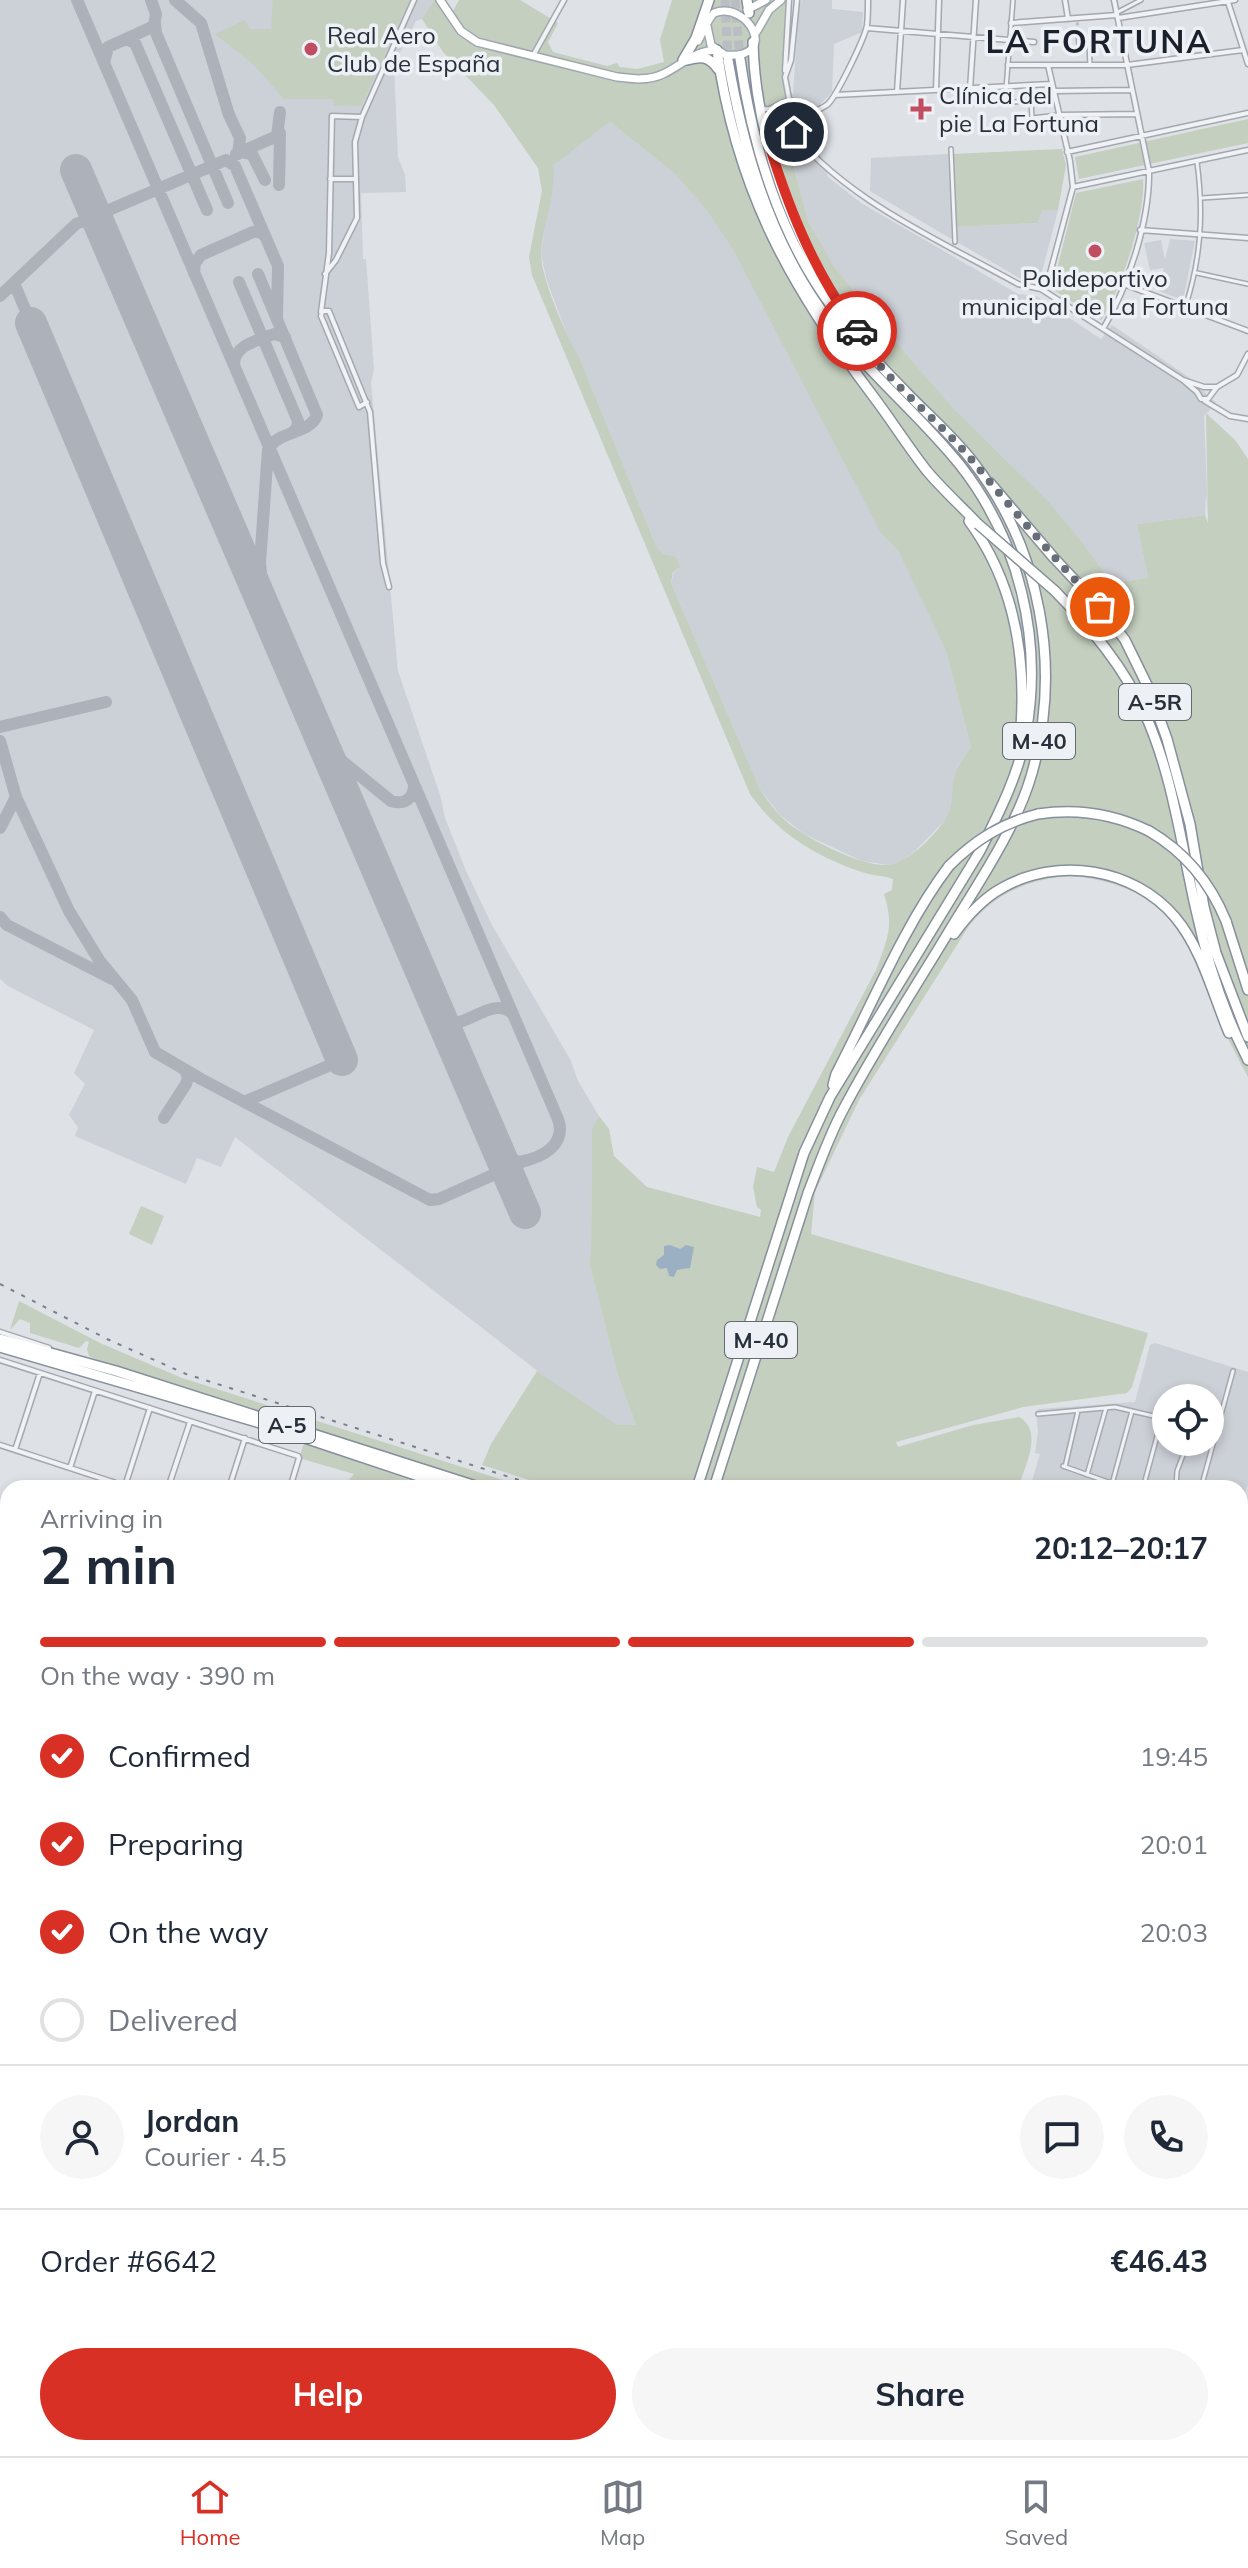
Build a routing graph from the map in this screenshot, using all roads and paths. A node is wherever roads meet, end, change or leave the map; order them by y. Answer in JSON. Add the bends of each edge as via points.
{"nodes":[{"id":1,"x":414,"y":0,"type":"edge"},
{"id":2,"x":440,"y":0,"type":"edge"},
{"id":3,"x":564,"y":0,"type":"edge"},
{"id":4,"x":711,"y":0,"type":"edge"},
{"id":5,"x":766,"y":0,"type":"edge"},
{"id":6,"x":781,"y":0,"type":"edge"},
{"id":7,"x":789,"y":0,"type":"edge"},
{"id":8,"x":797,"y":0,"type":"edge"},
{"id":9,"x":868,"y":0,"type":"edge"},
{"id":10,"x":903,"y":0,"type":"edge"},
{"id":11,"x":939,"y":0,"type":"edge"},
{"id":12,"x":976,"y":0,"type":"edge"},
{"id":13,"x":1013,"y":0,"type":"edge"},
{"id":14,"x":1065,"y":0,"type":"edge"},
{"id":15,"x":1114,"y":0,"type":"edge"},
{"id":16,"x":1141,"y":0,"type":"edge"},
{"id":17,"x":1235,"y":0,"type":"edge"},
{"id":18,"x":1227,"y":1,"type":"edge"},
{"id":19,"x":748,"y":8,"type":"edge"},
{"id":20,"x":1117,"y":15,"type":"junction"},
{"id":21,"x":1068,"y":19,"type":"junction"},
{"id":22,"x":709,"y":21,"type":"junction"},
{"id":23,"x":1011,"y":23,"type":"junction"},
{"id":24,"x":867,"y":28,"type":"junction"},
{"id":25,"x":901,"y":30,"type":"junction"},
{"id":26,"x":1078,"y":32,"type":"tunnel mouth"},
{"id":27,"x":938,"y":34,"type":"junction"},
{"id":28,"x":973,"y":37,"type":"junction"},
{"id":29,"x":754,"y":38,"type":"junction"},
{"id":30,"x":1010,"y":40,"type":"junction"},
{"id":31,"x":1034,"y":42,"type":"dead end"},
{"id":32,"x":716,"y":50,"type":"junction"},
{"id":33,"x":1243,"y":50,"type":"junction"},
{"id":34,"x":532,"y":57,"type":"junction"},
{"id":35,"x":740,"y":59,"type":"tunnel mouth"},
{"id":36,"x":728,"y":60,"type":"tunnel mouth"},
{"id":37,"x":682,"y":62,"type":"junction"},
{"id":38,"x":1248,"y":62,"type":"edge"},
{"id":39,"x":1008,"y":65,"type":"junction"},
{"id":40,"x":1048,"y":65,"type":"junction"},
{"id":41,"x":1090,"y":65,"type":"junction"},
{"id":42,"x":1127,"y":65,"type":"junction"},
{"id":43,"x":719,"y":72,"type":"junction"},
{"id":44,"x":785,"y":77,"type":"junction"},
{"id":45,"x":1051,"y":84,"type":"junction"},
{"id":46,"x":1006,"y":87,"type":"junction"},
{"id":47,"x":970,"y":89,"type":"junction"},
{"id":48,"x":936,"y":90,"type":"junction"},
{"id":49,"x":1132,"y":90,"type":"junction"},
{"id":50,"x":1054,"y":91,"type":"junction"},
{"id":51,"x":897,"y":92,"type":"junction"},
{"id":52,"x":835,"y":95,"type":"junction"},
{"id":53,"x":789,"y":99,"type":"junction"},
{"id":54,"x":1005,"y":102,"type":"junction"},
{"id":55,"x":970,"y":104,"type":"dead end"},
{"id":56,"x":759,"y":107,"type":"junction"},
{"id":57,"x":778,"y":107,"type":"junction"},
{"id":58,"x":1248,"y":113,"type":"edge"},
{"id":59,"x":1137,"y":114,"type":"junction"},
{"id":60,"x":801,"y":115,"type":"junction"},
{"id":61,"x":1059,"y":115,"type":"junction"},
{"id":62,"x":362,"y":117,"type":"junction"},
{"id":63,"x":783,"y":121,"type":"junction"},
{"id":64,"x":795,"y":122,"type":"junction"},
{"id":65,"x":765,"y":131,"type":"junction"},
{"id":66,"x":1142,"y":135,"type":"junction"},
{"id":67,"x":796,"y":138,"type":"junction"},
{"id":68,"x":951,"y":149,"type":"dead end"},
{"id":69,"x":1248,"y":150,"type":"edge"},
{"id":70,"x":1067,"y":152,"type":"junction"},
{"id":71,"x":1197,"y":161,"type":"junction"},
{"id":72,"x":1149,"y":171,"type":"junction"},
{"id":73,"x":330,"y":179,"type":"junction"},
{"id":74,"x":356,"y":179,"type":"junction"},
{"id":75,"x":1073,"y":187,"type":"junction"},
{"id":76,"x":1248,"y":195,"type":"edge"},
{"id":77,"x":1202,"y":198,"type":"junction"},
{"id":78,"x":1140,"y":230,"type":"junction"},
{"id":79,"x":1201,"y":235,"type":"junction"},
{"id":80,"x":1248,"y":238,"type":"edge"},
{"id":81,"x":955,"y":242,"type":"dead end"},
{"id":82,"x":329,"y":253,"type":"junction"},
{"id":83,"x":339,"y":255,"type":"junction"},
{"id":84,"x":330,"y":264,"type":"junction"},
{"id":85,"x":1196,"y":272,"type":"junction"},
{"id":86,"x":1248,"y":284,"type":"edge"},
{"id":87,"x":1126,"y":285,"type":"junction"},
{"id":88,"x":1041,"y":289,"type":"junction"},
{"id":89,"x":324,"y":293,"type":"junction"},
{"id":90,"x":819,"y":307,"type":"junction"},
{"id":91,"x":1185,"y":308,"type":"junction"},
{"id":92,"x":329,"y":311,"type":"junction"},
{"id":93,"x":321,"y":312,"type":"junction"},
{"id":94,"x":1103,"y":329,"type":"junction"},
{"id":95,"x":1248,"y":331,"type":"edge"},
{"id":96,"x":1248,"y":354,"type":"edge"},
{"id":97,"x":874,"y":359,"type":"junction"},
{"id":98,"x":1183,"y":380,"type":"junction"},
{"id":99,"x":1204,"y":387,"type":"junction"},
{"id":100,"x":1217,"y":387,"type":"junction"},
{"id":101,"x":1197,"y":392,"type":"junction"},
{"id":102,"x":1210,"y":395,"type":"junction"},
{"id":103,"x":876,"y":399,"type":"junction"},
{"id":104,"x":1203,"y":400,"type":"junction"},
{"id":105,"x":367,"y":402,"type":"junction"},
{"id":106,"x":360,"y":408,"type":"junction"},
{"id":107,"x":370,"y":412,"type":"junction"},
{"id":108,"x":1248,"y":419,"type":"edge"},
{"id":109,"x":984,"y":478,"type":"junction"},
{"id":110,"x":941,"y":487,"type":"junction"},
{"id":111,"x":389,"y":587,"type":"dead end"},
{"id":112,"x":1021,"y":754,"type":"junction"},
{"id":113,"x":917,"y":985,"type":"junction"},
{"id":114,"x":1248,"y":990,"type":"edge"},
{"id":115,"x":1248,"y":1037,"type":"edge"},
{"id":116,"x":1248,"y":1060,"type":"edge"},
{"id":117,"x":1248,"y":1070,"type":"edge"},
{"id":118,"x":830,"y":1097,"type":"junction"},
{"id":119,"x":0,"y":1332,"type":"edge"},
{"id":120,"x":0,"y":1339,"type":"edge"},
{"id":121,"x":0,"y":1347,"type":"edge"},
{"id":122,"x":0,"y":1360,"type":"edge"},
{"id":123,"x":92,"y":1364,"type":"junction"},
{"id":124,"x":1233,"y":1371,"type":"dead end"},
{"id":125,"x":40,"y":1373,"type":"junction"},
{"id":126,"x":95,"y":1391,"type":"junction"},
{"id":127,"x":1224,"y":1404,"type":"edge"},
{"id":128,"x":150,"y":1408,"type":"junction"},
{"id":129,"x":1106,"y":1408,"type":"junction"},
{"id":130,"x":1078,"y":1411,"type":"junction"},
{"id":131,"x":1132,"y":1411,"type":"junction"},
{"id":132,"x":1038,"y":1414,"type":"dead end"},
{"id":133,"x":1152,"y":1415,"type":"edge"},
{"id":134,"x":190,"y":1421,"type":"junction"},
{"id":135,"x":245,"y":1438,"type":"junction"},
{"id":136,"x":0,"y":1445,"type":"edge"},
{"id":137,"x":15,"y":1450,"type":"junction"},
{"id":138,"x":1153,"y":1456,"type":"edge"},
{"id":139,"x":1183,"y":1456,"type":"edge"},
{"id":140,"x":1210,"y":1456,"type":"edge"},
{"id":141,"x":70,"y":1468,"type":"junction"},
{"id":142,"x":1087,"y":1475,"type":"junction"},
{"id":143,"x":107,"y":1480,"type":"edge"},
{"id":144,"x":130,"y":1480,"type":"edge"},
{"id":145,"x":171,"y":1480,"type":"edge"},
{"id":146,"x":232,"y":1480,"type":"edge"},
{"id":147,"x":292,"y":1480,"type":"edge"},
{"id":148,"x":430,"y":1480,"type":"edge"},
{"id":149,"x":457,"y":1480,"type":"edge"},
{"id":150,"x":700,"y":1480,"type":"edge"},
{"id":151,"x":717,"y":1480,"type":"edge"},
{"id":152,"x":1101,"y":1480,"type":"edge"},
{"id":153,"x":1113,"y":1480,"type":"edge"},
{"id":154,"x":1145,"y":1480,"type":"edge"},
{"id":155,"x":1176,"y":1480,"type":"edge"},
{"id":156,"x":1203,"y":1480,"type":"edge"}],
"edges":[{"from":1,"to":62,"type":"street"},
{"from":2,"to":34,"type":"main road","via":[[469,38]]},
{"from":3,"to":34,"type":"street"},
{"from":4,"to":22,"type":"highway"},
{"from":4,"to":37,"type":"highway"},
{"from":5,"to":19,"type":"main road"},
{"from":6,"to":29,"type":"main road","via":[[764,16]]},
{"from":7,"to":44,"type":"street"},
{"from":8,"to":44,"type":"street"},
{"from":9,"to":24,"type":"street"},
{"from":10,"to":25,"type":"street"},
{"from":11,"to":27,"type":"street"},
{"from":12,"to":28,"type":"street"},
{"from":13,"to":23,"type":"street"},
{"from":14,"to":21,"type":"street"},
{"from":15,"to":20,"type":"street"},
{"from":16,"to":20,"type":"street"},
{"from":17,"to":18,"type":"street"},
{"from":18,"to":20,"type":"street"},
{"from":18,"to":33,"type":"street"},
{"from":19,"to":22,"type":"main road","via":[[726,6]]},
{"from":19,"to":29,"type":"main road"},
{"from":20,"to":21,"type":"street"},
{"from":20,"to":42,"type":"street"},
{"from":21,"to":23,"type":"street"},
{"from":22,"to":32,"type":"main road","via":[[708,40]]},
{"from":22,"to":37,"type":"main road"},
{"from":23,"to":30,"type":"street"},
{"from":24,"to":25,"type":"street"},
{"from":24,"to":52,"type":"street"},
{"from":25,"to":27,"type":"street"},
{"from":25,"to":51,"type":"street"},
{"from":26,"to":41,"type":"street","via":[[1079,45],[1089,45]]},
{"from":27,"to":28,"type":"street"},
{"from":27,"to":48,"type":"street"},
{"from":28,"to":30,"type":"street"},
{"from":28,"to":47,"type":"street"},
{"from":29,"to":32,"type":"main road","via":[[736,55]]},
{"from":29,"to":56,"type":"highway"},
{"from":30,"to":31,"type":"street"},
{"from":30,"to":39,"type":"street"},
{"from":32,"to":37,"type":"main road"},
{"from":32,"to":43,"type":"highway"},
{"from":33,"to":38,"type":"street"},
{"from":33,"to":42,"type":"street"},
{"from":34,"to":37,"type":"main road","via":[[636,79],[653,78]]},
{"from":35,"to":97,"type":"highway","number":"M-40","via":[[756,141],[783,220],[829,302]]},
{"from":36,"to":90,"type":"highway","number":"M-40","via":[[753,172],[778,234]]},
{"from":37,"to":43,"type":"highway","via":[[707,58]]},
{"from":39,"to":40,"type":"street"},
{"from":39,"to":46,"type":"street"},
{"from":40,"to":41,"type":"street"},
{"from":40,"to":45,"type":"street"},
{"from":41,"to":42,"type":"street"},
{"from":42,"to":49,"type":"street"},
{"from":43,"to":103,"type":"highway","via":[[737,151],[778,252],[816,317]]},
{"from":44,"to":53,"type":"street"},
{"from":45,"to":46,"type":"street"},
{"from":45,"to":50,"type":"street"},
{"from":46,"to":47,"type":"street"},
{"from":46,"to":54,"type":"street"},
{"from":47,"to":48,"type":"street"},
{"from":48,"to":51,"type":"street"},
{"from":49,"to":50,"type":"street"},
{"from":49,"to":59,"type":"street"},
{"from":50,"to":61,"type":"street"},
{"from":51,"to":52,"type":"street"},
{"from":52,"to":60,"type":"street","via":[[827,106]]},
{"from":53,"to":57,"type":"street"},
{"from":53,"to":60,"type":"street","via":[[799,104]]},
{"from":54,"to":55,"type":"street"},
{"from":54,"to":61,"type":"street","via":[[1031,101],[1032,118]]},
{"from":56,"to":57,"type":"street"},
{"from":56,"to":65,"type":"highway"},
{"from":57,"to":63,"type":"street"},
{"from":58,"to":66,"type":"street"},
{"from":59,"to":61,"type":"street"},
{"from":59,"to":66,"type":"street"},
{"from":60,"to":64,"type":"street"},
{"from":61,"to":70,"type":"street"},
{"from":62,"to":73,"type":"street","via":[[332,116]]},
{"from":62,"to":74,"type":"street","via":[[355,142]]},
{"from":63,"to":64,"type":"street"},
{"from":63,"to":65,"type":"street","via":[[770,122]]},
{"from":63,"to":67,"type":"street"},
{"from":64,"to":67,"type":"street"},
{"from":65,"to":97,"type":"highway","via":[[802,240]]},
{"from":66,"to":70,"type":"street"},
{"from":66,"to":72,"type":"street"},
{"from":67,"to":88,"type":"street","via":[[858,193],[1018,284]]},
{"from":68,"to":81,"type":"street"},
{"from":69,"to":71,"type":"street"},
{"from":70,"to":75,"type":"street"},
{"from":71,"to":72,"type":"street"},
{"from":71,"to":77,"type":"street"},
{"from":72,"to":75,"type":"street"},
{"from":72,"to":78,"type":"street"},
{"from":73,"to":74,"type":"street"},
{"from":73,"to":82,"type":"street"},
{"from":74,"to":83,"type":"street","via":[[357,218]]},
{"from":75,"to":88,"type":"street","via":[[1049,277]]},
{"from":76,"to":77,"type":"street"},
{"from":77,"to":79,"type":"street"},
{"from":78,"to":79,"type":"street"},
{"from":78,"to":87,"type":"street"},
{"from":79,"to":80,"type":"street"},
{"from":79,"to":85,"type":"street"},
{"from":82,"to":83,"type":"street"},
{"from":82,"to":84,"type":"street"},
{"from":83,"to":84,"type":"street"},
{"from":84,"to":89,"type":"street"},
{"from":85,"to":86,"type":"street"},
{"from":85,"to":91,"type":"street"},
{"from":87,"to":91,"type":"street"},
{"from":87,"to":94,"type":"street"},
{"from":88,"to":94,"type":"street"},
{"from":89,"to":92,"type":"street"},
{"from":89,"to":93,"type":"street"},
{"from":90,"to":103,"type":"highway","number":"A-5R"},
{"from":90,"to":112,"type":"highway","number":"M-40","via":[[865,366],[961,467],[1001,534],[1019,580],[1032,661]]},
{"from":91,"to":95,"type":"street"},
{"from":92,"to":93,"type":"street"},
{"from":92,"to":105,"type":"street"},
{"from":93,"to":106,"type":"street"},
{"from":94,"to":98,"type":"street"},
{"from":96,"to":100,"type":"street","via":[[1237,375]]},
{"from":97,"to":109,"type":"highway","number":"M-40"},
{"from":98,"to":99,"type":"street"},
{"from":98,"to":101,"type":"street"},
{"from":99,"to":100,"type":"street"},
{"from":99,"to":101,"type":"street"},
{"from":99,"to":102,"type":"street"},
{"from":100,"to":102,"type":"street"},
{"from":101,"to":104,"type":"street"},
{"from":102,"to":104,"type":"street"},
{"from":103,"to":110,"type":"highway","number":"A-5R"},
{"from":104,"to":108,"type":"street","via":[[1230,416]]},
{"from":105,"to":106,"type":"street"},
{"from":105,"to":107,"type":"street"},
{"from":106,"to":107,"type":"street"},
{"from":107,"to":111,"type":"street"},
{"from":109,"to":113,"type":"highway","number":"M-40","via":[[1013,530],[1034,586],[1045,647],[1042,725],[1032,776],[993,859]]},
{"from":109,"to":115,"type":"highway","number":"A-5R","via":[[1100,607],[1125,640],[1149,689],[1184,800],[1216,953]]},
{"from":110,"to":112,"type":"highway","via":[[977,532],[1015,621],[1022,659]]},
{"from":110,"to":116,"type":"highway","number":"A-5R","bridge":true,"via":[[1055,591],[1107,650],[1135,694],[1169,786],[1208,956]]},
{"from":112,"to":118,"type":"highway","number":"M-40","via":[[980,851]]},
{"from":113,"to":117,"type":"highway","via":[[972,911],[1000,888],[1061,870],[1103,874],[1140,889],[1189,937]]},
{"from":113,"to":151,"type":"highway","number":"M-40","via":[[860,1079],[822,1158]]},
{"from":114,"to":118,"type":"highway","bridge":true,"via":[[1219,903],[1175,848],[1123,820],[1071,811],[1038,814],[984,836],[932,888],[836,1074]]},
{"from":118,"to":150,"type":"highway","number":"M-40","via":[[790,1192]]},
{"from":119,"to":123,"type":"street"},
{"from":120,"to":123,"type":"highway","number":"A-5"},
{"from":121,"to":148,"type":"highway","number":"A-5","via":[[260,1423]]},
{"from":122,"to":125,"type":"street"},
{"from":123,"to":149,"type":"highway","number":"A-5"},
{"from":124,"to":127,"type":"street"},
{"from":125,"to":126,"type":"street"},
{"from":125,"to":137,"type":"street"},
{"from":126,"to":128,"type":"street"},
{"from":126,"to":141,"type":"street"},
{"from":128,"to":134,"type":"street"},
{"from":128,"to":144,"type":"street"},
{"from":129,"to":130,"type":"street"},
{"from":129,"to":131,"type":"street"},
{"from":129,"to":142,"type":"street"},
{"from":130,"to":132,"type":"street"},
{"from":130,"to":142,"type":"street","via":[[1064,1467]]},
{"from":131,"to":133,"type":"street"},
{"from":131,"to":153,"type":"street"},
{"from":134,"to":135,"type":"street"},
{"from":134,"to":145,"type":"street"},
{"from":135,"to":146,"type":"street"},
{"from":135,"to":147,"type":"street","via":[[299,1457]]},
{"from":136,"to":137,"type":"street"},
{"from":137,"to":141,"type":"street"},
{"from":138,"to":154,"type":"street"},
{"from":139,"to":155,"type":"street"},
{"from":140,"to":156,"type":"street"},
{"from":141,"to":143,"type":"street"},
{"from":142,"to":152,"type":"street"}]}
